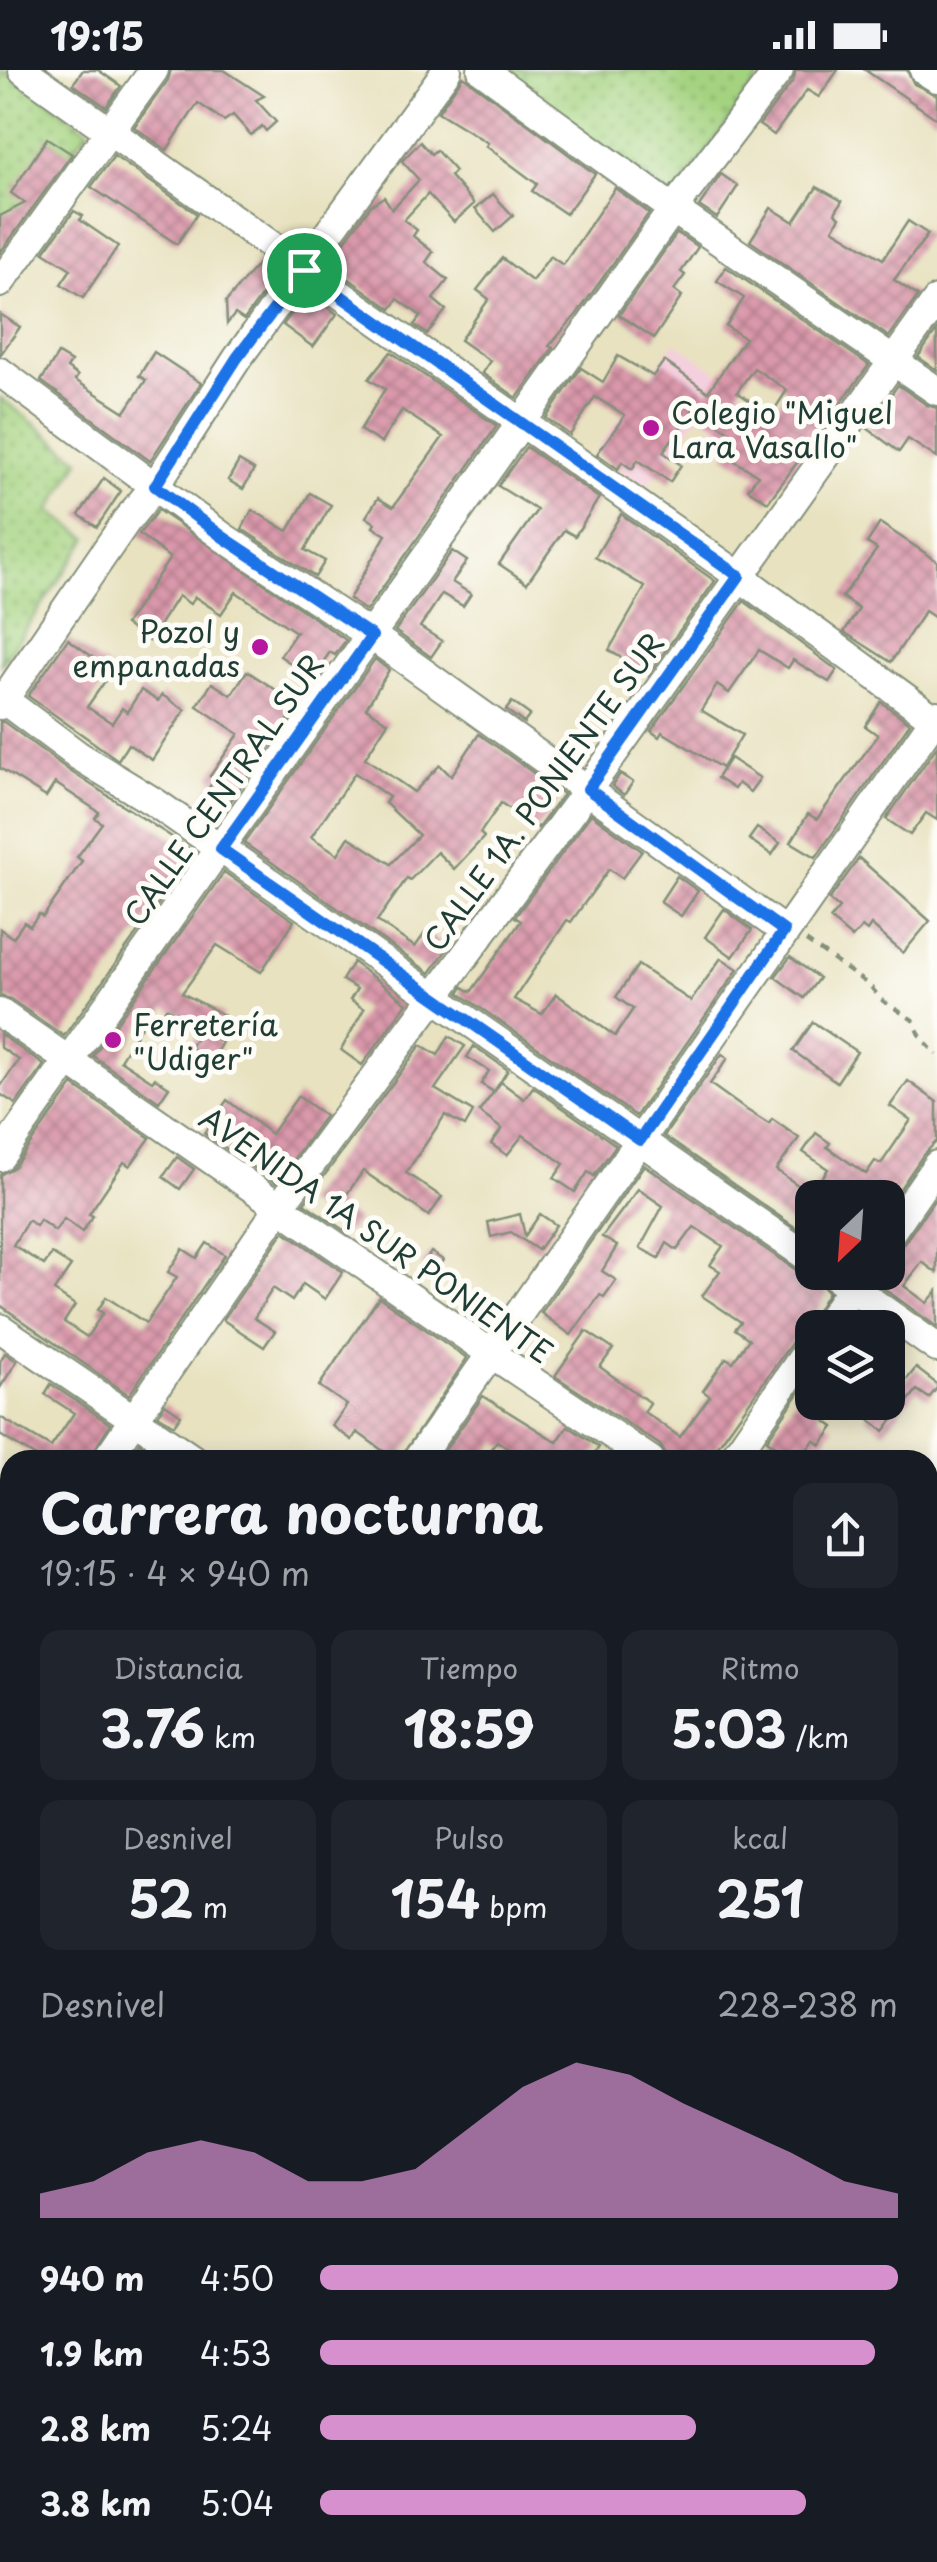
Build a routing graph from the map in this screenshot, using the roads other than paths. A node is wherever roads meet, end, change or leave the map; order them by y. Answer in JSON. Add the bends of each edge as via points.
{"nodes":[{"id":1,"x":23,"y":70,"type":"edge"},
{"id":2,"x":154,"y":70,"type":"edge"},
{"id":3,"x":447,"y":70,"type":"edge"},
{"id":4,"x":482,"y":70,"type":"edge"},
{"id":5,"x":779,"y":70,"type":"edge"},
{"id":6,"x":924,"y":70,"type":"edge"},
{"id":7,"x":937,"y":78,"type":"edge"},
{"id":8,"x":110,"y":130,"type":"junction"},
{"id":9,"x":673,"y":209,"type":"junction"},
{"id":10,"x":304,"y":270,"type":"junction"},
{"id":11,"x":0,"y":282,"type":"edge"},
{"id":12,"x":937,"y":300,"type":"edge"},
{"id":13,"x":894,"y":361,"type":"junction"},
{"id":14,"x":0,"y":372,"type":"edge"},
{"id":15,"x":937,"y":391,"type":"edge"},
{"id":16,"x":523,"y":424,"type":"junction"},
{"id":17,"x":155,"y":486,"type":"junction"},
{"id":18,"x":739,"y":576,"type":"junction"},
{"id":19,"x":372,"y":636,"type":"junction"},
{"id":20,"x":1,"y":700,"type":"edge"},
{"id":21,"x":936,"y":719,"type":"edge"},
{"id":22,"x":588,"y":789,"type":"junction"},
{"id":23,"x":221,"y":849,"type":"junction"},
{"id":24,"x":784,"y":931,"type":"junction"},
{"id":25,"x":435,"y":996,"type":"junction"},
{"id":26,"x":0,"y":1013,"type":"edge"},
{"id":27,"x":68,"y":1060,"type":"junction"},
{"id":28,"x":640,"y":1140,"type":"junction"},
{"id":29,"x":0,"y":1157,"type":"edge"},
{"id":30,"x":937,"y":1164,"type":"edge"},
{"id":31,"x":280,"y":1206,"type":"junction"},
{"id":32,"x":905,"y":1211,"type":"edge"},
{"id":33,"x":795,"y":1248,"type":"edge"},
{"id":34,"x":863,"y":1290,"type":"edge"},
{"id":35,"x":0,"y":1328,"type":"edge"},
{"id":36,"x":937,"y":1348,"type":"edge"},
{"id":37,"x":492,"y":1354,"type":"junction"},
{"id":38,"x":795,"y":1369,"type":"edge"},
{"id":39,"x":134,"y":1419,"type":"junction"},
{"id":40,"x":113,"y":1450,"type":"edge"},
{"id":41,"x":179,"y":1450,"type":"edge"},
{"id":42,"x":423,"y":1450,"type":"edge"},
{"id":43,"x":635,"y":1450,"type":"edge"},
{"id":44,"x":739,"y":1450,"type":"edge"}],
"edges":[{"from":1,"to":8,"type":"street"},
{"from":2,"to":8,"type":"street"},
{"from":3,"to":10,"type":"street"},
{"from":4,"to":9,"type":"street"},
{"from":5,"to":9,"type":"street","name":"CALLE CENTRAL SUR"},
{"from":6,"to":7,"type":"street"},
{"from":8,"to":10,"type":"street"},
{"from":8,"to":11,"type":"street"},
{"from":9,"to":13,"type":"street"},
{"from":9,"to":16,"type":"street","name":"CALLE CENTRAL SUR"},
{"from":10,"to":16,"type":"street"},
{"from":10,"to":17,"type":"street","via":[[237,358]]},
{"from":12,"to":13,"type":"street","name":"CALLE 1A. PONIENTE SUR"},
{"from":13,"to":15,"type":"street"},
{"from":13,"to":18,"type":"street","name":"CALLE 1A. PONIENTE SUR"},
{"from":14,"to":17,"type":"street"},
{"from":16,"to":18,"type":"street"},
{"from":16,"to":19,"type":"street","name":"CALLE CENTRAL SUR"},
{"from":17,"to":19,"type":"street"},
{"from":17,"to":20,"type":"street"},
{"from":18,"to":21,"type":"street"},
{"from":18,"to":22,"type":"street","name":"CALLE 1A. PONIENTE SUR"},
{"from":19,"to":22,"type":"street"},
{"from":19,"to":23,"type":"street","name":"CALLE CENTRAL SUR"},
{"from":20,"to":23,"type":"street"},
{"from":21,"to":24,"type":"street"},
{"from":22,"to":24,"type":"street"},
{"from":22,"to":25,"type":"street","name":"CALLE 1A. PONIENTE SUR"},
{"from":23,"to":25,"type":"street"},
{"from":23,"to":27,"type":"street","name":"CALLE CENTRAL SUR"},
{"from":24,"to":28,"type":"street"},
{"from":25,"to":28,"type":"street"},
{"from":25,"to":31,"type":"street","name":"CALLE 1A. PONIENTE SUR"},
{"from":26,"to":27,"type":"street","name":"AVENIDA 1A SUR PONIENTE"},
{"from":27,"to":29,"type":"street","name":"CALLE CENTRAL SUR"},
{"from":27,"to":31,"type":"street","name":"AVENIDA 1A SUR PONIENTE"},
{"from":28,"to":33,"type":"street"},
{"from":28,"to":37,"type":"street"},
{"from":30,"to":32,"type":"street"},
{"from":31,"to":37,"type":"street","name":"AVENIDA 1A SUR PONIENTE"},
{"from":31,"to":39,"type":"street","name":"CALLE 1A. PONIENTE SUR"},
{"from":34,"to":36,"type":"street"},
{"from":35,"to":39,"type":"street"},
{"from":37,"to":42,"type":"street"},
{"from":37,"to":43,"type":"street","name":"AVENIDA 1A SUR PONIENTE"},
{"from":38,"to":44,"type":"street"},
{"from":39,"to":40,"type":"street","name":"CALLE 1A. PONIENTE SUR"},
{"from":39,"to":41,"type":"street"}]}
